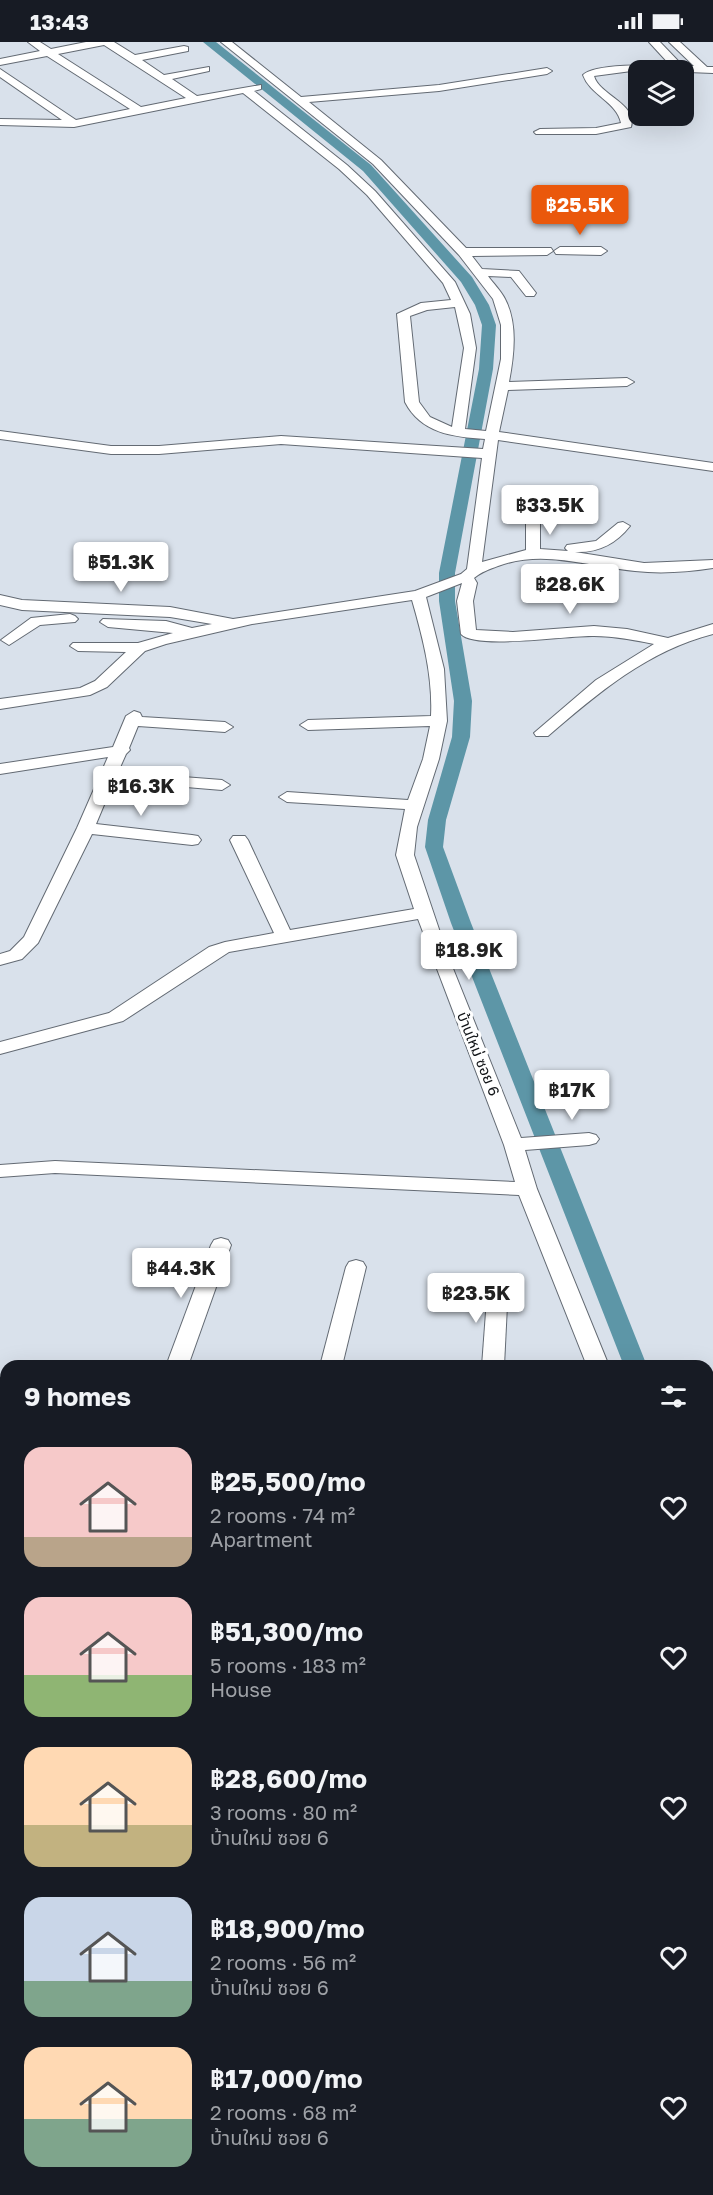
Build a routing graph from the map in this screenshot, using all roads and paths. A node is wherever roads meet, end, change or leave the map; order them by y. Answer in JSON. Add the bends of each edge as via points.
{"nodes":[{"id":1,"x":33,"y":42,"type":"edge"},
{"id":2,"x":102,"y":42,"type":"edge"},
{"id":3,"x":107,"y":42,"type":"edge"},
{"id":4,"x":248,"y":42,"type":"edge"},
{"id":5,"x":654,"y":42,"type":"edge"},
{"id":6,"x":674,"y":42,"type":"edge"},
{"id":7,"x":227,"y":43,"type":"edge"},
{"id":8,"x":184,"y":49,"type":"dead end"},
{"id":9,"x":48,"y":52,"type":"junction"},
{"id":10,"x":133,"y":59,"type":"junction"},
{"id":11,"x":671,"y":60,"type":"edge"},
{"id":12,"x":0,"y":62,"type":"edge"},
{"id":13,"x":206,"y":69,"type":"dead end"},
{"id":14,"x":628,"y":69,"type":"edge"},
{"id":15,"x":708,"y":70,"type":"edge"},
{"id":16,"x":547,"y":71,"type":"dead end"},
{"id":17,"x":0,"y":72,"type":"edge"},
{"id":18,"x":163,"y":78,"type":"junction"},
{"id":19,"x":273,"y":84,"type":"junction"},
{"id":20,"x":250,"y":88,"type":"junction"},
{"id":21,"x":195,"y":99,"type":"junction"},
{"id":22,"x":299,"y":100,"type":"junction"},
{"id":23,"x":55,"y":110,"type":"junction"},
{"id":24,"x":140,"y":111,"type":"junction"},
{"id":25,"x":628,"y":120,"type":"edge"},
{"id":26,"x":628,"y":120,"type":"edge"},
{"id":27,"x":4,"y":122,"type":"edge"},
{"id":28,"x":74,"y":124,"type":"junction"},
{"id":29,"x":540,"y":132,"type":"dead end"},
{"id":30,"x":547,"y":251,"type":"dead end"},
{"id":31,"x":560,"y":251,"type":"dead end"},
{"id":32,"x":600,"y":251,"type":"dead end"},
{"id":33,"x":463,"y":252,"type":"junction"},
{"id":34,"x":478,"y":272,"type":"junction"},
{"id":35,"x":530,"y":293,"type":"dead end"},
{"id":36,"x":460,"y":303,"type":"junction"},
{"id":37,"x":627,"y":382,"type":"dead end"},
{"id":38,"x":502,"y":386,"type":"junction"},
{"id":39,"x":460,"y":433,"type":"junction"},
{"id":40,"x":0,"y":435,"type":"edge"},
{"id":41,"x":489,"y":435,"type":"junction"},
{"id":42,"x":484,"y":453,"type":"junction"},
{"id":43,"x":713,"y":467,"type":"edge"},
{"id":44,"x":533,"y":519,"type":"dead end"},
{"id":45,"x":623,"y":526,"type":"dead end"},
{"id":46,"x":534,"y":549,"type":"junction"},
{"id":47,"x":713,"y":564,"type":"edge"},
{"id":48,"x":459,"y":579,"type":"junction"},
{"id":49,"x":417,"y":595,"type":"junction"},
{"id":50,"x":0,"y":600,"type":"edge"},
{"id":51,"x":234,"y":623,"type":"junction"},
{"id":52,"x":713,"y":629,"type":"edge"},
{"id":53,"x":191,"y":633,"type":"junction"},
{"id":54,"x":9,"y":640,"type":"dead end"},
{"id":55,"x":666,"y":642,"type":"junction"},
{"id":56,"x":78,"y":646,"type":"dead end"},
{"id":57,"x":140,"y":648,"type":"junction"},
{"id":58,"x":0,"y":704,"type":"edge"},
{"id":59,"x":439,"y":721,"type":"junction"},
{"id":60,"x":308,"y":725,"type":"dead end"},
{"id":61,"x":225,"y":727,"type":"dead end"},
{"id":62,"x":542,"y":733,"type":"dead end"},
{"id":63,"x":122,"y":750,"type":"junction"},
{"id":64,"x":0,"y":769,"type":"edge"},
{"id":65,"x":109,"y":776,"type":"junction"},
{"id":66,"x":222,"y":785,"type":"dead end"},
{"id":67,"x":287,"y":797,"type":"dead end"},
{"id":68,"x":415,"y":805,"type":"junction"},
{"id":69,"x":87,"y":828,"type":"junction"},
{"id":70,"x":192,"y":840,"type":"dead end"},
{"id":71,"x":238,"y":840,"type":"dead end"},
{"id":72,"x":424,"y":913,"type":"junction"},
{"id":73,"x":285,"y":936,"type":"junction"},
{"id":74,"x":0,"y":960,"type":"edge"},
{"id":75,"x":0,"y":1048,"type":"edge"},
{"id":76,"x":589,"y":1139,"type":"dead end"},
{"id":77,"x":523,"y":1144,"type":"junction"},
{"id":78,"x":0,"y":1171,"type":"edge"},
{"id":79,"x":527,"y":1189,"type":"junction"},
{"id":80,"x":221,"y":1245,"type":"dead end"},
{"id":81,"x":356,"y":1267,"type":"dead end"},
{"id":82,"x":498,"y":1285,"type":"dead end"},
{"id":83,"x":179,"y":1360,"type":"edge"},
{"id":84,"x":333,"y":1360,"type":"edge"},
{"id":85,"x":493,"y":1360,"type":"edge"},
{"id":86,"x":596,"y":1360,"type":"edge"}],
"edges":[{"from":1,"to":9,"type":"street"},
{"from":2,"to":9,"type":"street"},
{"from":3,"to":10,"type":"street"},
{"from":4,"to":7,"type":"street"},
{"from":5,"to":11,"type":"street"},
{"from":6,"to":15,"type":"street"},
{"from":7,"to":19,"type":"street"},
{"from":8,"to":10,"type":"street"},
{"from":9,"to":12,"type":"street"},
{"from":9,"to":24,"type":"street"},
{"from":10,"to":18,"type":"street"},
{"from":13,"to":18,"type":"street"},
{"from":14,"to":25,"type":"street","via":[[588,75],[591,83]]},
{"from":16,"to":22,"type":"street","via":[[417,91]]},
{"from":17,"to":23,"type":"street"},
{"from":18,"to":21,"type":"street"},
{"from":19,"to":20,"type":"street"},
{"from":19,"to":22,"type":"street"},
{"from":20,"to":21,"type":"street"},
{"from":20,"to":36,"type":"street","via":[[371,193],[449,282]]},
{"from":21,"to":24,"type":"street"},
{"from":22,"to":33,"type":"street","via":[[377,162]]},
{"from":23,"to":27,"type":"street"},
{"from":23,"to":28,"type":"street"},
{"from":24,"to":28,"type":"street"},
{"from":26,"to":29,"type":"street","via":[[627,124],[596,131]]},
{"from":27,"to":28,"type":"street"},
{"from":30,"to":33,"type":"street"},
{"from":31,"to":32,"type":"street"},
{"from":33,"to":34,"type":"street"},
{"from":34,"to":35,"type":"street","via":[[515,274]]},
{"from":34,"to":38,"type":"street","via":[[499,299],[507,325]]},
{"from":36,"to":39,"type":"street","via":[[470,348]]},
{"from":36,"to":39,"type":"street","via":[[413,308],[403,314],[416,414]]},
{"from":37,"to":38,"type":"street"},
{"from":38,"to":41,"type":"street"},
{"from":39,"to":41,"type":"street"},
{"from":40,"to":42,"type":"street","via":[[111,450],[281,440]]},
{"from":41,"to":42,"type":"street"},
{"from":41,"to":43,"type":"street"},
{"from":42,"to":48,"type":"street"},
{"from":44,"to":46,"type":"street"},
{"from":45,"to":46,"type":"street","via":[[606,543],[595,547]]},
{"from":46,"to":47,"type":"street","via":[[643,567]]},
{"from":46,"to":48,"type":"street"},
{"from":48,"to":49,"type":"street"},
{"from":48,"to":55,"type":"street","via":[[470,584],[465,600],[469,634],[513,637],[594,631]]},
{"from":49,"to":51,"type":"street"},
{"from":49,"to":59,"type":"street","name":"บ้านใหม่ ซอย 6","via":[[436,664]]},
{"from":50,"to":51,"type":"street","via":[[22,605],[170,612]]},
{"from":51,"to":53,"type":"street"},
{"from":52,"to":55,"type":"street"},
{"from":53,"to":54,"type":"street","via":[[166,626],[55,618],[36,621]]},
{"from":53,"to":57,"type":"street"},
{"from":55,"to":62,"type":"street","via":[[607,678]]},
{"from":56,"to":57,"type":"street"},
{"from":57,"to":58,"type":"street","via":[[101,684],[84,692]]},
{"from":59,"to":60,"type":"street"},
{"from":59,"to":68,"type":"street","name":"บ้านใหม่ ซอย 6"},
{"from":61,"to":63,"type":"street","via":[[133,719]]},
{"from":63,"to":64,"type":"street"},
{"from":63,"to":65,"type":"street"},
{"from":65,"to":66,"type":"street"},
{"from":65,"to":69,"type":"street"},
{"from":67,"to":68,"type":"street"},
{"from":68,"to":72,"type":"street","name":"บ้านใหม่ ซอย 6","via":[[405,839],[405,855]]},
{"from":69,"to":70,"type":"street"},
{"from":69,"to":74,"type":"street","via":[[32,939],[16,955]]},
{"from":71,"to":73,"type":"street"},
{"from":72,"to":73,"type":"street"},
{"from":72,"to":77,"type":"street","name":"บ้านใหม่ ซอย 6"},
{"from":73,"to":75,"type":"street","via":[[225,946],[116,1017]]},
{"from":76,"to":77,"type":"street"},
{"from":77,"to":79,"type":"street","name":"บ้านใหม่ ซอย 6"},
{"from":78,"to":79,"type":"street","via":[[55,1167]]},
{"from":79,"to":86,"type":"street","name":"บ้านใหม่ ซอย 6"},
{"from":80,"to":83,"type":"street"},
{"from":81,"to":84,"type":"street"},
{"from":82,"to":85,"type":"street"}]}
